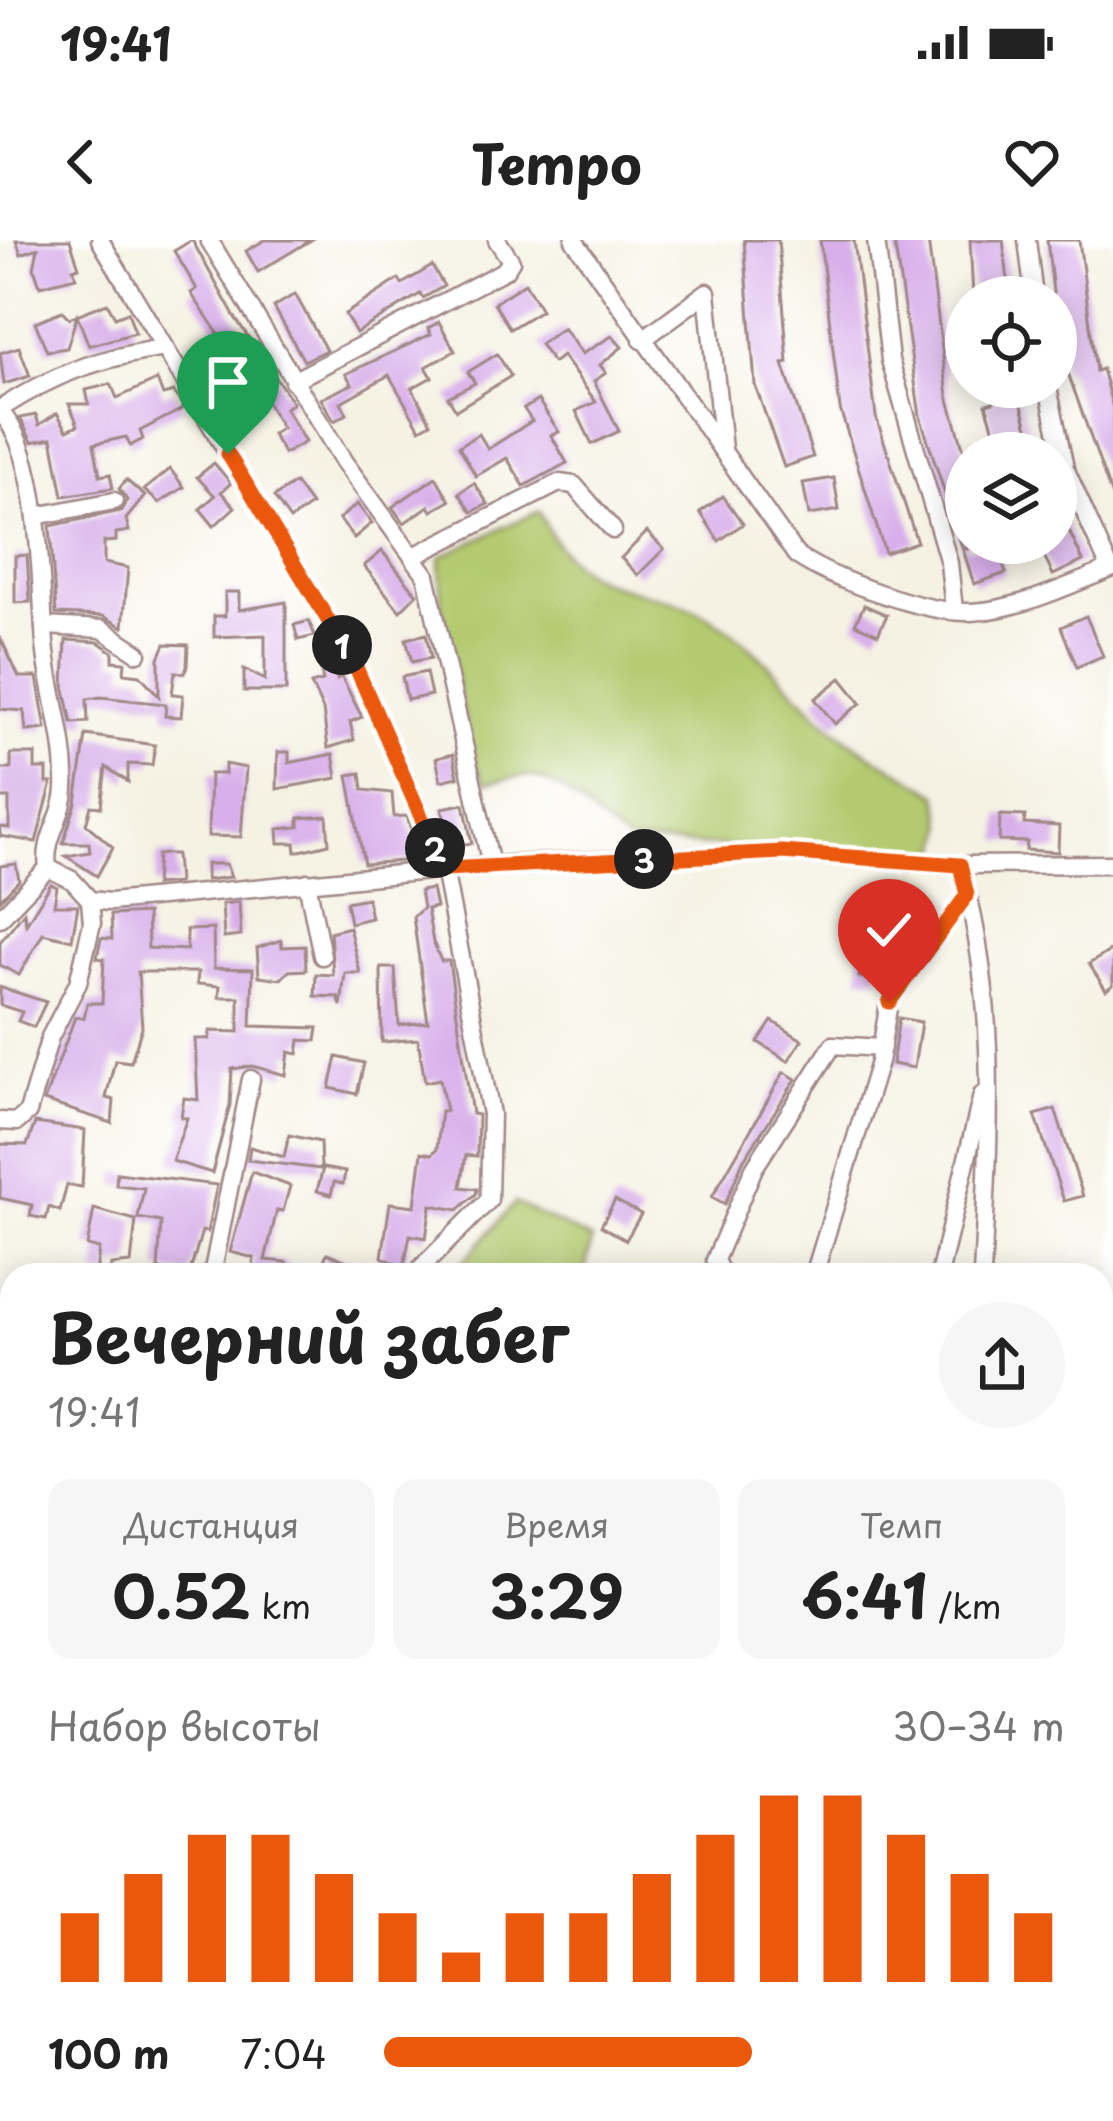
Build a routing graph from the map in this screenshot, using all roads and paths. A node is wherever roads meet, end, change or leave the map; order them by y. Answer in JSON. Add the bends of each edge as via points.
{"nodes":[{"id":1,"x":100,"y":240,"type":"edge"},
{"id":2,"x":497,"y":240,"type":"edge"},
{"id":3,"x":574,"y":240,"type":"edge"},
{"id":4,"x":876,"y":240,"type":"edge"},
{"id":5,"x":1027,"y":240,"type":"edge"},
{"id":6,"x":214,"y":242,"type":"edge"},
{"id":7,"x":1031,"y":276,"type":"edge"},
{"id":8,"x":642,"y":340,"type":"junction"},
{"id":9,"x":165,"y":348,"type":"junction"},
{"id":10,"x":293,"y":381,"type":"junction"},
{"id":11,"x":1052,"y":408,"type":"edge"},
{"id":12,"x":0,"y":411,"type":"edge"},
{"id":13,"x":723,"y":453,"type":"junction"},
{"id":14,"x":114,"y":500,"type":"dead end"},
{"id":15,"x":36,"y":516,"type":"junction"},
{"id":16,"x":613,"y":530,"type":"dead end"},
{"id":17,"x":414,"y":556,"type":"junction"},
{"id":18,"x":1112,"y":568,"type":"edge"},
{"id":19,"x":954,"y":610,"type":"junction"},
{"id":20,"x":44,"y":626,"type":"junction"},
{"id":21,"x":139,"y":653,"type":"dead end"},
{"id":22,"x":1113,"y":864,"type":"edge"},
{"id":23,"x":491,"y":865,"type":"junction"},
{"id":24,"x":960,"y":865,"type":"junction"},
{"id":25,"x":48,"y":868,"type":"junction"},
{"id":26,"x":444,"y":869,"type":"junction"},
{"id":27,"x":307,"y":882,"type":"junction"},
{"id":28,"x":967,"y":895,"type":"junction"},
{"id":29,"x":90,"y":900,"type":"junction"},
{"id":30,"x":0,"y":918,"type":"edge"},
{"id":31,"x":322,"y":956,"type":"dead end"},
{"id":32,"x":882,"y":1048,"type":"junction"},
{"id":33,"x":990,"y":1065,"type":"junction"},
{"id":34,"x":251,"y":1079,"type":"dead end"},
{"id":35,"x":0,"y":1121,"type":"edge"},
{"id":36,"x":214,"y":1263,"type":"edge"},
{"id":37,"x":426,"y":1263,"type":"edge"},
{"id":38,"x":716,"y":1263,"type":"edge"},
{"id":39,"x":818,"y":1263,"type":"edge"},
{"id":40,"x":942,"y":1263,"type":"edge"},
{"id":41,"x":982,"y":1263,"type":"edge"}],
"edges":[{"from":1,"to":9,"type":"street"},
{"from":2,"to":10,"type":"street","via":[[511,261],[506,270]]},
{"from":3,"to":8,"type":"street"},
{"from":4,"to":19,"type":"street","via":[[890,360],[949,563]]},
{"from":5,"to":7,"type":"street"},
{"from":6,"to":10,"type":"street"},
{"from":8,"to":13,"type":"street"},
{"from":8,"to":13,"type":"street","via":[[699,295],[710,297]]},
{"from":9,"to":12,"type":"street","via":[[42,380]]},
{"from":9,"to":26,"type":"street","via":[[355,665]]},
{"from":10,"to":17,"type":"street"},
{"from":11,"to":18,"type":"street","via":[[1065,468]]},
{"from":12,"to":15,"type":"street","via":[[15,436]]},
{"from":13,"to":19,"type":"street","via":[[796,555],[860,587]]},
{"from":14,"to":15,"type":"street"},
{"from":15,"to":20,"type":"street"},
{"from":16,"to":17,"type":"street","via":[[574,485],[559,483]]},
{"from":17,"to":23,"type":"street","via":[[426,574]]},
{"from":18,"to":19,"type":"street","via":[[998,607]]},
{"from":20,"to":21,"type":"street","via":[[102,628]]},
{"from":20,"to":25,"type":"street","via":[[65,794],[48,833]]},
{"from":22,"to":24,"type":"street"},
{"from":23,"to":24,"type":"street","via":[[782,852]]},
{"from":23,"to":26,"type":"street"},
{"from":24,"to":28,"type":"street"},
{"from":25,"to":29,"type":"street"},
{"from":25,"to":30,"type":"street"},
{"from":26,"to":27,"type":"street"},
{"from":26,"to":37,"type":"street","via":[[490,1114],[489,1200]]},
{"from":27,"to":29,"type":"street"},
{"from":27,"to":31,"type":"street"},
{"from":28,"to":32,"type":"street","via":[[896,987]]},
{"from":28,"to":33,"type":"street","via":[[984,969]]},
{"from":29,"to":35,"type":"street","via":[[78,983],[50,1037],[28,1112],[17,1122]]},
{"from":32,"to":38,"type":"street","via":[[832,1045],[754,1168]]},
{"from":32,"to":39,"type":"street"},
{"from":33,"to":40,"type":"street"},
{"from":33,"to":41,"type":"street"},
{"from":34,"to":36,"type":"street"}]}
